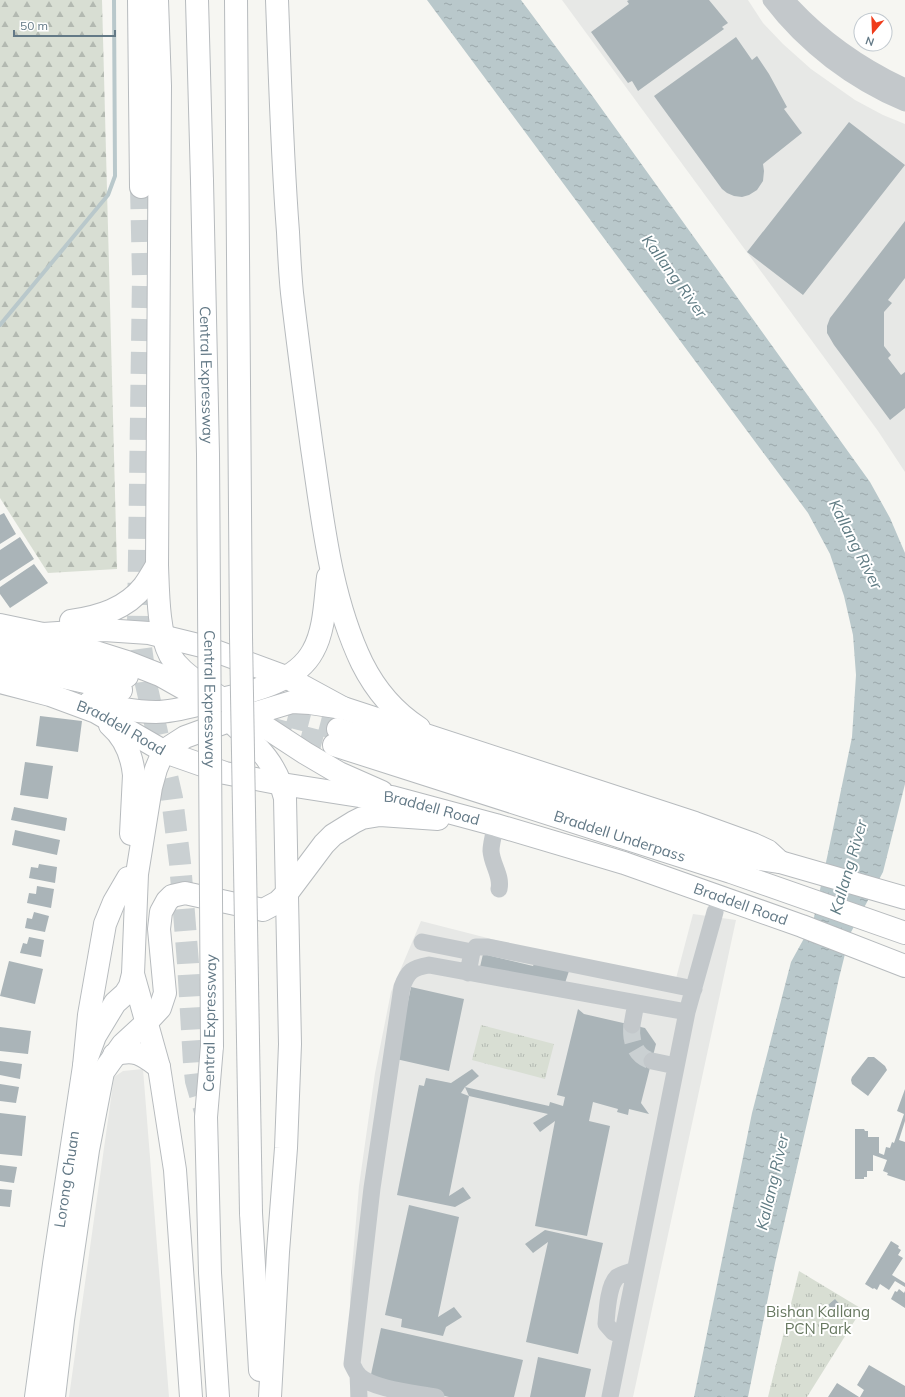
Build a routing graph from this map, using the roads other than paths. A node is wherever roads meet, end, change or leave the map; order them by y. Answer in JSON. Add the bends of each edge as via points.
{"nodes":[{"id":1,"x":139,"y":0,"type":"edge"},
{"id":2,"x":157,"y":0,"type":"edge"},
{"id":3,"x":172,"y":0,"type":"edge"},
{"id":4,"x":197,"y":0,"type":"edge"},
{"id":5,"x":236,"y":0,"type":"edge"},
{"id":6,"x":277,"y":0,"type":"edge"},
{"id":7,"x":771,"y":0,"type":"edge"},
{"id":8,"x":786,"y":0,"type":"edge"},
{"id":9,"x":869,"y":77,"type":"junction"},
{"id":10,"x":160,"y":86,"type":"junction"},
{"id":11,"x":905,"y":86,"type":"edge"},
{"id":12,"x":905,"y":103,"type":"edge"},
{"id":13,"x":141,"y":187,"type":"tunnel mouth"},
{"id":14,"x":330,"y":564,"type":"junction"},
{"id":15,"x":157,"y":565,"type":"junction"},
{"id":16,"x":0,"y":625,"type":"edge"},
{"id":17,"x":35,"y":633,"type":"junction"},
{"id":18,"x":163,"y":636,"type":"junction"},
{"id":19,"x":0,"y":645,"type":"edge"},
{"id":20,"x":0,"y":663,"type":"edge"},
{"id":21,"x":160,"y":675,"type":"junction"},
{"id":22,"x":286,"y":677,"type":"junction"},
{"id":23,"x":0,"y":682,"type":"edge"},
{"id":24,"x":50,"y":694,"type":"junction"},
{"id":25,"x":216,"y":700,"type":"junction"},
{"id":26,"x":343,"y":708,"type":"junction"},
{"id":27,"x":96,"y":712,"type":"junction"},
{"id":28,"x":157,"y":712,"type":"junction"},
{"id":29,"x":239,"y":718,"type":"junction"},
{"id":30,"x":460,"y":747,"type":"junction"},
{"id":31,"x":165,"y":752,"type":"junction"},
{"id":32,"x":282,"y":784,"type":"junction"},
{"id":33,"x":392,"y":796,"type":"junction"},
{"id":34,"x":487,"y":823,"type":"junction"},
{"id":35,"x":780,"y":862,"type":"junction"},
{"id":36,"x":128,"y":878,"type":"junction"},
{"id":37,"x":499,"y":889,"type":"dead end"},
{"id":38,"x":288,"y":892,"type":"junction"},
{"id":39,"x":905,"y":898,"type":"edge"},
{"id":40,"x":715,"y":912,"type":"dead end"},
{"id":41,"x":905,"y":932,"type":"edge"},
{"id":42,"x":422,"y":942,"type":"dead end"},
{"id":43,"x":472,"y":952,"type":"junction"},
{"id":44,"x":905,"y":966,"type":"edge"},
{"id":45,"x":468,"y":973,"type":"junction"},
{"id":46,"x":133,"y":974,"type":"junction"},
{"id":47,"x":694,"y":989,"type":"junction"},
{"id":48,"x":636,"y":1003,"type":"junction"},
{"id":49,"x":687,"y":1012,"type":"junction"},
{"id":50,"x":146,"y":1023,"type":"junction"},
{"id":51,"x":632,"y":1025,"type":"tunnel mouth"},
{"id":52,"x":114,"y":1055,"type":"junction"},
{"id":53,"x":652,"y":1061,"type":"tunnel mouth"},
{"id":54,"x":84,"y":1066,"type":"junction"},
{"id":55,"x":676,"y":1066,"type":"junction"},
{"id":56,"x":159,"y":1067,"type":"junction"},
{"id":57,"x":358,"y":1374,"type":"junction"},
{"id":58,"x":36,"y":1397,"type":"edge"},
{"id":59,"x":54,"y":1397,"type":"edge"},
{"id":60,"x":191,"y":1397,"type":"edge"},
{"id":61,"x":218,"y":1397,"type":"edge"},
{"id":62,"x":261,"y":1397,"type":"edge"},
{"id":63,"x":270,"y":1397,"type":"edge"},
{"id":64,"x":359,"y":1397,"type":"edge"},
{"id":65,"x":436,"y":1397,"type":"edge"},
{"id":66,"x":610,"y":1397,"type":"edge"}],
"edges":[{"from":1,"to":13,"type":"main road"},
{"from":2,"to":10,"type":"main road"},
{"from":3,"to":10,"type":"main road"},
{"from":4,"to":61,"type":"main road","name":"Central Expressway","bridge":true,"via":[[208,470],[212,1046],[206,1117],[210,1273]]},
{"from":5,"to":62,"type":"main road","name":"Central Expressway","bridge":true,"via":[[240,605],[251,1213]]},
{"from":6,"to":14,"type":"main road","via":[[283,169],[292,292]]},
{"from":7,"to":9,"type":"street","via":[[783,16],[827,58]]},
{"from":8,"to":9,"type":"street","via":[[804,20]]},
{"from":9,"to":11,"type":"street"},
{"from":9,"to":12,"type":"street"},
{"from":10,"to":15,"type":"main road"},
{"from":14,"to":22,"type":"main road","via":[[323,620],[313,651],[299,668]]},
{"from":14,"to":30,"type":"main road","via":[[338,597],[362,664],[386,701],[425,732]]},
{"from":15,"to":16,"type":"main road","via":[[139,592],[108,613],[58,622]]},
{"from":15,"to":18,"type":"main road"},
{"from":16,"to":17,"type":"main road"},
{"from":17,"to":18,"type":"main road","via":[[120,630]]},
{"from":17,"to":21,"type":"main road"},
{"from":18,"to":22,"type":"main road","via":[[224,653]]},
{"from":18,"to":25,"type":"main road","via":[[176,664]]},
{"from":19,"to":20,"type":"main road","via":[[128,684]]},
{"from":21,"to":25,"type":"main road"},
{"from":21,"to":28,"type":"main road","via":[[166,691],[164,702]]},
{"from":22,"to":25,"type":"main road","via":[[267,686]]},
{"from":22,"to":26,"type":"main road"},
{"from":23,"to":24,"type":"main road","name":"Braddell Road"},
{"from":24,"to":27,"type":"main road","name":"Braddell Road"},
{"from":24,"to":28,"type":"main road","via":[[133,711]]},
{"from":25,"to":28,"type":"main road","via":[[187,708]]},
{"from":25,"to":29,"type":"main road"},
{"from":26,"to":29,"type":"main road","via":[[292,702]]},
{"from":26,"to":30,"type":"main road"},
{"from":27,"to":31,"type":"main road","name":"Braddell Road"},
{"from":27,"to":36,"type":"main road","via":[[126,744],[133,766]]},
{"from":29,"to":31,"type":"main road","via":[[180,739]]},
{"from":29,"to":32,"type":"main road","via":[[272,764]]},
{"from":29,"to":33,"type":"main road","via":[[280,737],[339,773]]},
{"from":30,"to":35,"type":"main road","via":[[648,807],[753,844],[768,851]]},
{"from":31,"to":32,"type":"main road","name":"Braddell Road","via":[[225,773]]},
{"from":31,"to":46,"type":"main road","via":[[159,761],[151,787],[137,874]]},
{"from":32,"to":33,"type":"main road","name":"Braddell Road","via":[[359,796]]},
{"from":32,"to":38,"type":"main road","via":[[285,798]]},
{"from":33,"to":34,"type":"main road","name":"Braddell Road"},
{"from":34,"to":37,"type":"street","via":[[500,882]]},
{"from":34,"to":38,"type":"main road","name":"Lorong Chuan","via":[[380,815],[362,818],[333,835]]},
{"from":34,"to":44,"type":"main road","name":"Braddell Road","via":[[606,857],[802,926]]},
{"from":35,"to":39,"type":"main road"},
{"from":35,"to":41,"type":"main road","name":"Braddell Underpass","via":[[745,857],[336,737]]},
{"from":36,"to":46,"type":"main road","via":[[128,970]]},
{"from":36,"to":54,"type":"main road","via":[[105,924],[89,1015]]},
{"from":38,"to":50,"type":"main road","name":"Lorong Chuan","via":[[278,902],[263,910],[185,893],[172,896],[161,912],[159,929],[165,993],[160,1008]]},
{"from":38,"to":63,"type":"main road","via":[[290,1044]]},
{"from":40,"to":47,"type":"street"},
{"from":42,"to":43,"type":"street"},
{"from":43,"to":45,"type":"street"},
{"from":43,"to":47,"type":"street","via":[[476,947],[488,947]]},
{"from":45,"to":48,"type":"street"},
{"from":45,"to":57,"type":"street","via":[[429,965],[418,967],[407,974],[402,987],[372,1188],[352,1364]]},
{"from":46,"to":50,"type":"main road"},
{"from":46,"to":54,"type":"main road","name":"Lorong Chuan","via":[[130,986],[115,1003],[95,1036]]},
{"from":47,"to":49,"type":"street"},
{"from":48,"to":49,"type":"street"},
{"from":48,"to":51,"type":"street"},
{"from":49,"to":55,"type":"street"},
{"from":50,"to":52,"type":"main road","name":"Lorong Chuan"},
{"from":50,"to":56,"type":"main road"},
{"from":52,"to":56,"type":"main road","via":[[136,1052]]},
{"from":52,"to":59,"type":"main road","name":"Lorong Chuan","via":[[103,1072],[98,1097],[64,1312]]},
{"from":53,"to":55,"type":"street"},
{"from":54,"to":58,"type":"main road","name":"Lorong Chuan"},
{"from":55,"to":66,"type":"street"},
{"from":56,"to":60,"type":"main road","via":[[174,1170]]},
{"from":57,"to":64,"type":"street"},
{"from":57,"to":65,"type":"street","via":[[378,1386]]}]}
